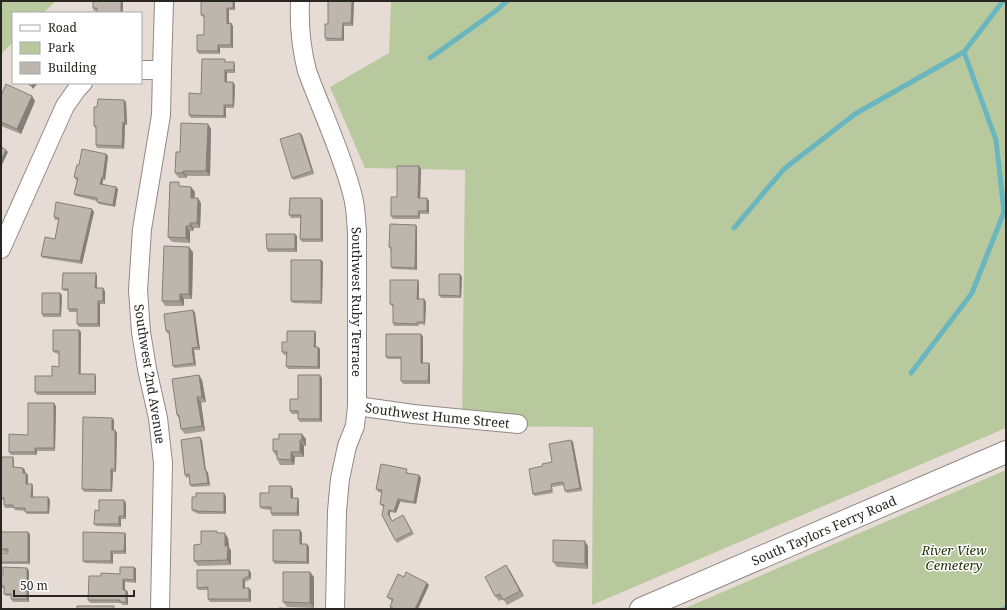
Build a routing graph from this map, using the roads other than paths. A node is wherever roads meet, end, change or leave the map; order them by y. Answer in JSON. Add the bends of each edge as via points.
{"nodes":[{"id":1,"x":164,"y":1,"type":"edge"},
{"id":2,"x":300,"y":1,"type":"edge"},
{"id":3,"x":142,"y":70,"type":"edge"},
{"id":4,"x":162,"y":70,"type":"junction"},
{"id":5,"x":83,"y":84,"type":"edge"},
{"id":6,"x":1,"y":249,"type":"edge"},
{"id":7,"x":356,"y":406,"type":"junction"},
{"id":8,"x":518,"y":424,"type":"dead end"},
{"id":9,"x":1006,"y":452,"type":"edge"},
{"id":10,"x":160,"y":609,"type":"edge"},
{"id":11,"x":335,"y":609,"type":"edge"},
{"id":12,"x":641,"y":609,"type":"edge"}],
"edges":[{"from":1,"to":4,"type":"street"},
{"from":2,"to":7,"type":"street","name":"Southwest Ruby Terrace","via":[[300,36],[307,71],[346,173],[356,212]]},
{"from":3,"to":4,"type":"street"},
{"from":4,"to":10,"type":"street","name":"Southwest 2nd Avenue","via":[[161,116],[142,229],[138,290],[141,332],[158,418],[163,463]]},
{"from":5,"to":6,"type":"street","via":[[65,106]]},
{"from":7,"to":8,"type":"street","name":"Southwest Hume Street"},
{"from":7,"to":11,"type":"street","name":"Southwest Ruby Terrace","via":[[355,426],[347,446],[340,480]]},
{"from":9,"to":12,"type":"main road","name":"South Taylors Ferry Road"}]}
